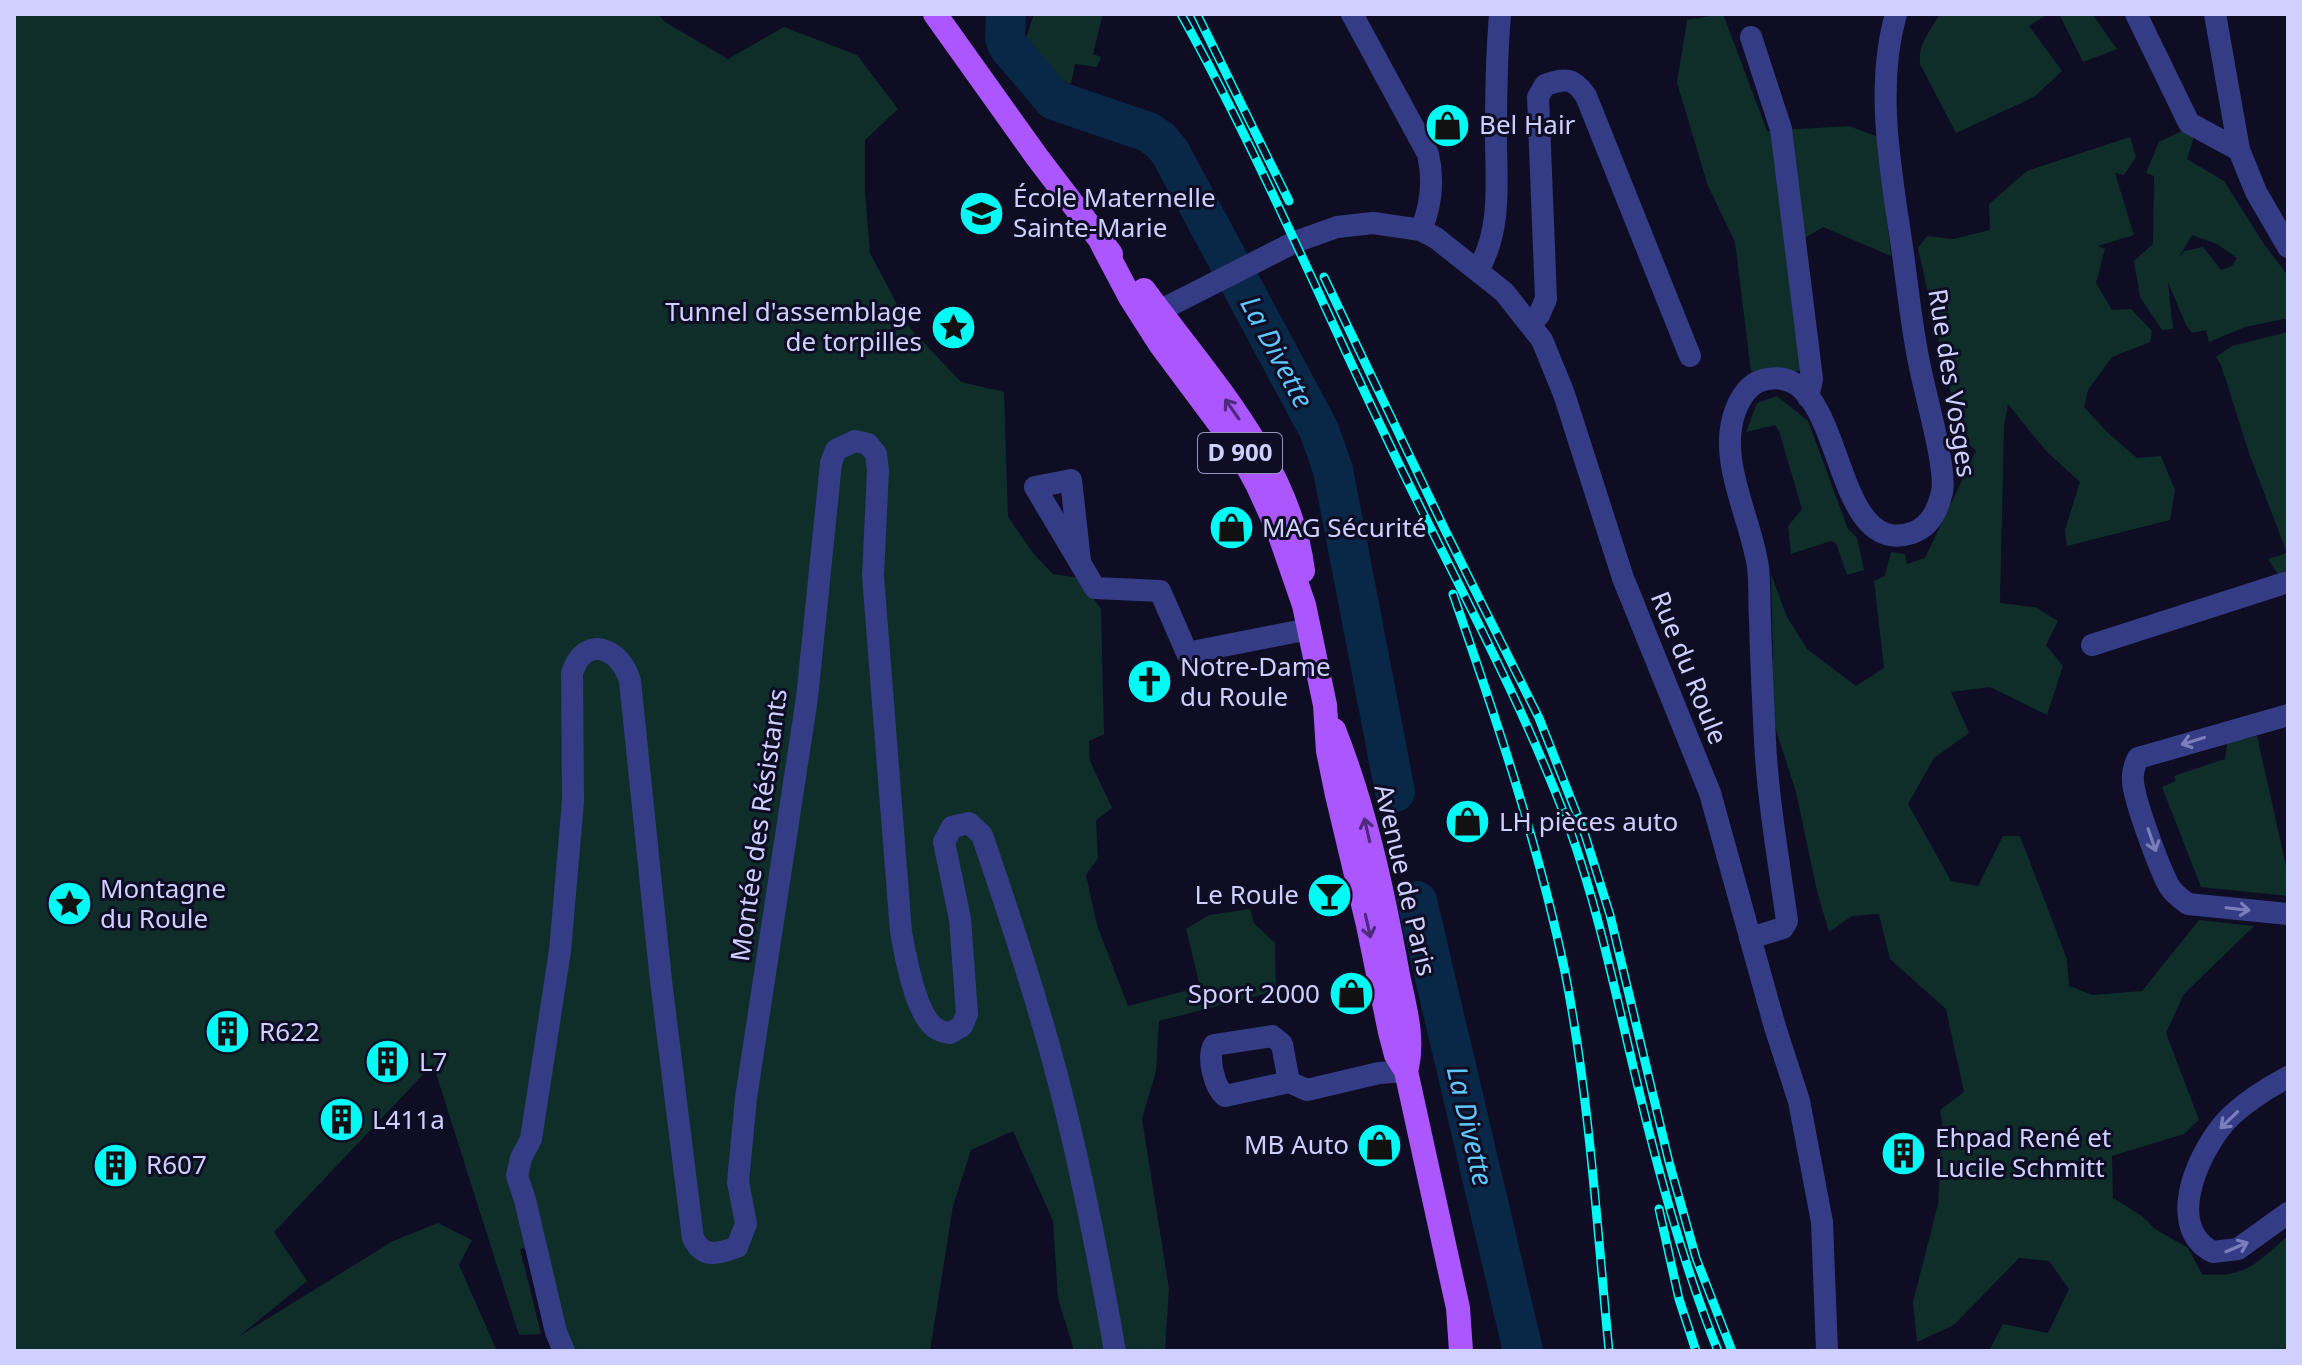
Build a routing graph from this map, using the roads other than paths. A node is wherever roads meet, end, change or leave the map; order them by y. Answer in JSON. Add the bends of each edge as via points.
{"nodes":[{"id":1,"x":935,"y":14,"type":"edge"},
{"id":2,"x":1352,"y":14,"type":"edge"},
{"id":3,"x":1500,"y":14,"type":"edge"},
{"id":4,"x":1896,"y":14,"type":"edge"},
{"id":5,"x":2136,"y":14,"type":"edge"},
{"id":6,"x":2215,"y":14,"type":"edge"},
{"id":7,"x":1751,"y":37,"type":"dead end"},
{"id":8,"x":2239,"y":150,"type":"junction"},
{"id":9,"x":1421,"y":230,"type":"junction"},
{"id":10,"x":2288,"y":247,"type":"edge"},
{"id":11,"x":1478,"y":270,"type":"junction"},
{"id":12,"x":1151,"y":314,"type":"junction"},
{"id":13,"x":1531,"y":323,"type":"junction"},
{"id":14,"x":1690,"y":356,"type":"dead end"},
{"id":15,"x":1808,"y":397,"type":"junction"},
{"id":16,"x":1080,"y":561,"type":"dead end"},
{"id":17,"x":2288,"y":582,"type":"edge"},
{"id":18,"x":1307,"y":617,"type":"junction"},
{"id":19,"x":2092,"y":645,"type":"dead end"},
{"id":20,"x":2288,"y":715,"type":"edge"},
{"id":21,"x":2288,"y":914,"type":"edge"},
{"id":22,"x":1750,"y":938,"type":"junction"},
{"id":23,"x":1406,"y":1071,"type":"junction"},
{"id":24,"x":2288,"y":1077,"type":"edge"},
{"id":25,"x":1289,"y":1082,"type":"dead end"},
{"id":26,"x":2288,"y":1213,"type":"edge"},
{"id":27,"x":1458,"y":1308,"type":"junction"},
{"id":28,"x":564,"y":1351,"type":"edge"},
{"id":29,"x":1115,"y":1351,"type":"edge"},
{"id":30,"x":1461,"y":1351,"type":"edge"},
{"id":31,"x":1478,"y":1351,"type":"edge"},
{"id":32,"x":1827,"y":1351,"type":"edge"}],
"edges":[{"from":1,"to":12,"type":"main road","name":"Avenue de Paris","number":"D 900","via":[[1102,244],[1130,297]]},
{"from":2,"to":9,"type":"street","via":[[1428,154],[1431,187]]},
{"from":3,"to":11,"type":"street","via":[[1497,197],[1493,237]]},
{"from":4,"to":15,"type":"street","name":"Rue des Vosges","via":[[1886,64],[1887,117],[1918,361],[1942,469],[1943,489],[1929,523],[1899,535],[1875,529],[1845,484],[1820,412]]},
{"from":5,"to":8,"type":"street","via":[[2189,123]]},
{"from":6,"to":8,"type":"street"},
{"from":7,"to":15,"type":"street","via":[[1781,129],[1812,379]]},
{"from":8,"to":10,"type":"street"},
{"from":9,"to":11,"type":"street","name":"Rue du Roule"},
{"from":9,"to":12,"type":"street","name":"Rue du Roule","via":[[1373,223],[1337,227],[1295,242]]},
{"from":11,"to":13,"type":"street","name":"Rue du Roule"},
{"from":12,"to":18,"type":"main road","name":"Avenue de Paris","number":"D 900","via":[[1230,406],[1274,477],[1299,540]]},
{"from":13,"to":14,"type":"street","via":[[1546,299],[1538,97],[1545,85],[1566,79],[1586,96]]},
{"from":13,"to":22,"type":"street","name":"Rue du Roule","via":[[1564,394],[1623,578],[1710,793]]},
{"from":15,"to":22,"type":"street","via":[[1793,382],[1776,377],[1758,380],[1743,394],[1731,422],[1730,448],[1758,567],[1766,762],[1787,921],[1783,928]]},
{"from":16,"to":18,"type":"street","via":[[1095,588],[1160,591],[1187,653]]},
{"from":17,"to":19,"type":"street"},
{"from":18,"to":23,"type":"main road","name":"Avenue de Paris","number":"D 900","via":[[1337,795],[1390,1032]]},
{"from":20,"to":21,"type":"street","one_way":true,"via":[[2138,758],[2133,782],[2159,861],[2178,897],[2188,904]]},
{"from":22,"to":32,"type":"street","name":"Rue du Roule","via":[[1808,1146],[1822,1222]]},
{"from":23,"to":25,"type":"street","via":[[1307,1090]]},
{"from":23,"to":27,"type":"main road","name":"Avenue de Paris","number":"D 900"},
{"from":24,"to":26,"type":"street","one_way":true,"via":[[2232,1115],[2211,1139],[2192,1182],[2188,1206],[2191,1229],[2213,1252],[2238,1249]]},
{"from":27,"to":30,"type":"main road","name":"Avenue de Paris","number":"D 900"},
{"from":27,"to":31,"type":"main road","name":"Avenue de Paris","number":"D 900"},
{"from":28,"to":29,"type":"street","name":"Montée des Résistants","via":[[517,1176],[531,1139],[560,951],[573,801],[576,660],[589,651],[615,654],[630,681],[693,1238],[708,1254],[723,1252],[737,1247],[746,1224],[738,1182],[746,1098],[807,698],[831,463],[836,450],[855,441],[868,444],[876,454],[878,470],[873,576],[901,932],[912,986],[937,1029],[950,1033],[962,1026],[967,1014],[960,919],[944,842],[952,827],[969,823],[982,835],[1050,1048]]}]}
